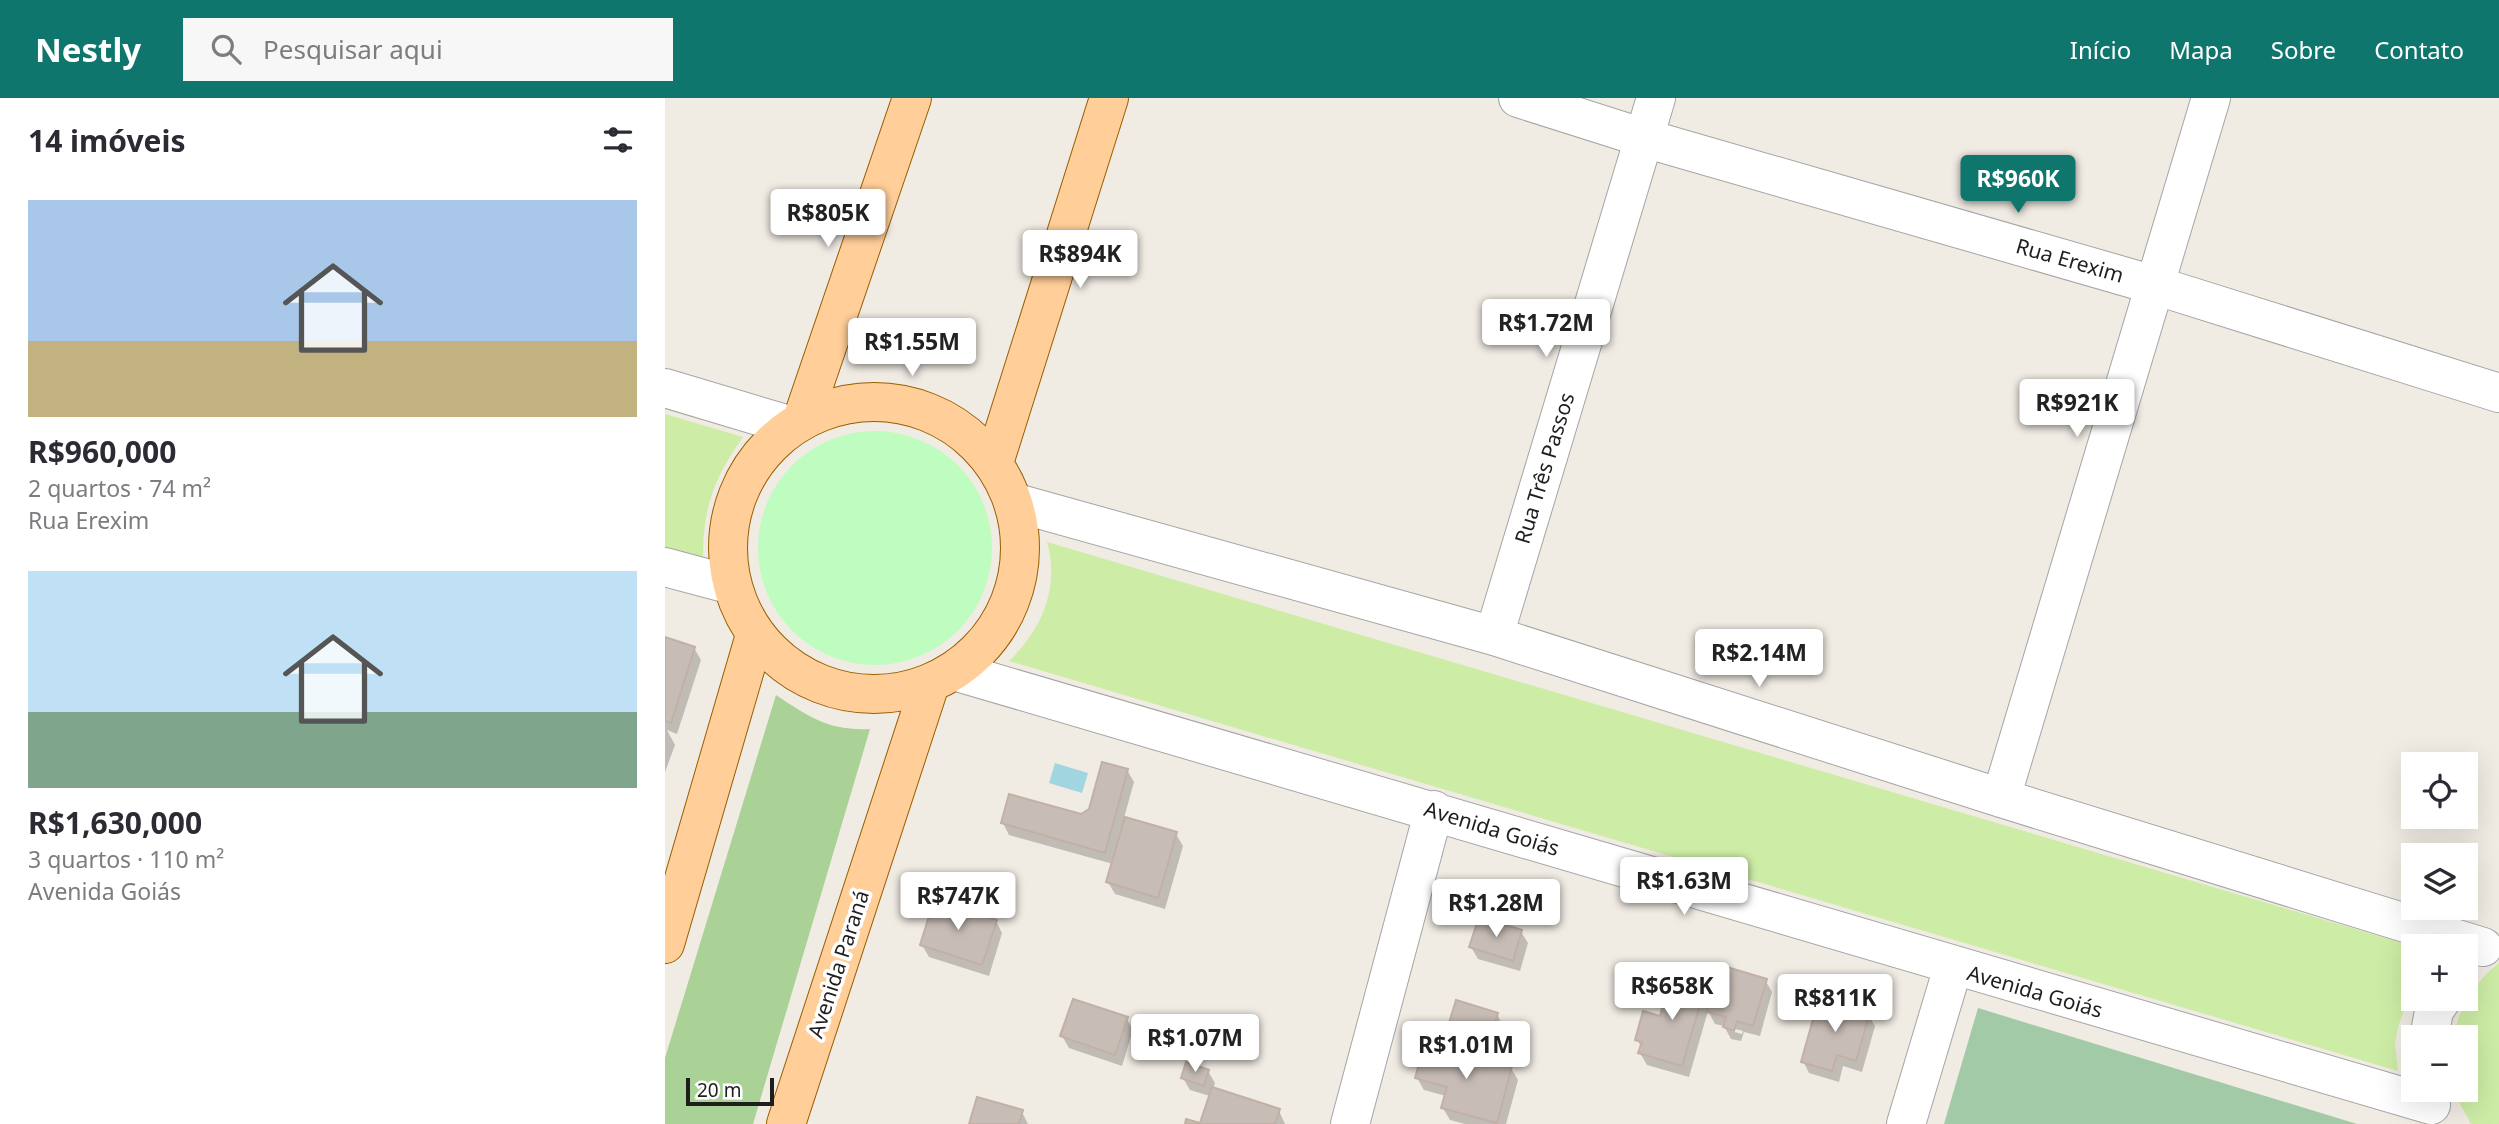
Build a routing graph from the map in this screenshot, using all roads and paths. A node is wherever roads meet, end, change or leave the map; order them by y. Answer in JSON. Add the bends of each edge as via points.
{"nodes":[{"id":1,"x":912,"y":98,"type":"edge"},
{"id":2,"x":1109,"y":98,"type":"edge"},
{"id":3,"x":1518,"y":98,"type":"edge"},
{"id":4,"x":1656,"y":98,"type":"edge"},
{"id":5,"x":2211,"y":98,"type":"edge"},
{"id":6,"x":1644,"y":138,"type":"junction"},
{"id":7,"x":2154,"y":285,"type":"junction"},
{"id":8,"x":665,"y":388,"type":"edge"},
{"id":9,"x":2499,"y":393,"type":"edge"},
{"id":10,"x":797,"y":423,"type":"junction"},
{"id":11,"x":994,"y":463,"type":"junction"},
{"id":12,"x":1013,"y":502,"type":"junction"},
{"id":13,"x":665,"y":567,"type":"edge"},
{"id":14,"x":732,"y":585,"type":"junction"},
{"id":15,"x":755,"y":635,"type":"junction"},
{"id":16,"x":1494,"y":636,"type":"junction"},
{"id":17,"x":942,"y":678,"type":"junction"},
{"id":18,"x":2001,"y":798,"type":"junction"},
{"id":19,"x":1434,"y":810,"type":"junction"},
{"id":20,"x":665,"y":944,"type":"edge"},
{"id":21,"x":2483,"y":949,"type":"edge"},
{"id":22,"x":1953,"y":967,"type":"junction"},
{"id":23,"x":2433,"y":1107,"type":"edge"},
{"id":24,"x":786,"y":1124,"type":"edge"},
{"id":25,"x":1350,"y":1124,"type":"edge"},
{"id":26,"x":1906,"y":1124,"type":"edge"}],
"edges":[{"from":1,"to":10,"type":"main road"},
{"from":2,"to":11,"type":"main road"},
{"from":3,"to":6,"type":"street","name":"Rua Erexim"},
{"from":4,"to":6,"type":"street","name":"Rua Três Passos"},
{"from":5,"to":7,"type":"street"},
{"from":6,"to":7,"type":"street","name":"Rua Erexim"},
{"from":6,"to":16,"type":"street","name":"Rua Três Passos"},
{"from":7,"to":9,"type":"street","name":"Rua Erexim"},
{"from":7,"to":18,"type":"street"},
{"from":8,"to":10,"type":"street"},
{"from":10,"to":11,"type":"main road","via":[[842,405],[885,402],[927,412],[964,433]]},
{"from":10,"to":14,"type":"main road","via":[[758,457],[736,496],[727,540]]},
{"from":11,"to":12,"type":"main road"},
{"from":12,"to":16,"type":"street"},
{"from":12,"to":17,"type":"main road","via":[[1021,549],[1013,597],[990,639]]},
{"from":13,"to":14,"type":"street"},
{"from":14,"to":15,"type":"main road"},
{"from":15,"to":17,"type":"main road","via":[[783,663],[816,683],[853,693],[893,694]]},
{"from":15,"to":20,"type":"main road"},
{"from":16,"to":18,"type":"street"},
{"from":17,"to":19,"type":"street","name":"Avenida Goiás"},
{"from":17,"to":24,"type":"main road","name":"Avenida Paraná"},
{"from":18,"to":21,"type":"street"},
{"from":19,"to":22,"type":"street","name":"Avenida Goiás"},
{"from":19,"to":25,"type":"street"},
{"from":22,"to":23,"type":"street","name":"Avenida Goiás"},
{"from":22,"to":26,"type":"street"}]}
